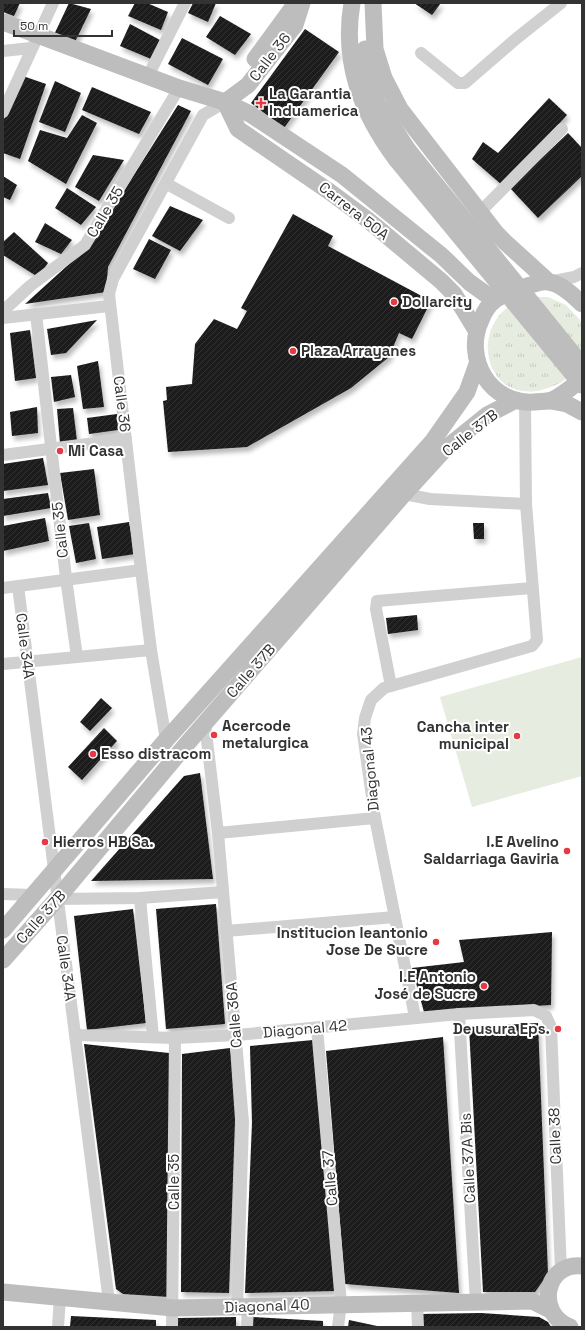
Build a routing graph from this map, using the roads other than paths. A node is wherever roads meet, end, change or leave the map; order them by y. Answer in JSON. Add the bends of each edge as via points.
{"nodes":[{"id":1,"x":53,"y":3,"type":"edge"},
{"id":2,"x":185,"y":3,"type":"edge"},
{"id":3,"x":296,"y":3,"type":"edge"},
{"id":4,"x":302,"y":3,"type":"edge"},
{"id":5,"x":352,"y":3,"type":"edge"},
{"id":6,"x":371,"y":3,"type":"edge"},
{"id":7,"x":562,"y":3,"type":"edge"},
{"id":8,"x":3,"y":22,"type":"edge"},
{"id":9,"x":34,"y":42,"type":"junction"},
{"id":10,"x":3,"y":51,"type":"edge"},
{"id":11,"x":421,"y":53,"type":"dead end"},
{"id":12,"x":148,"y":76,"type":"junction"},
{"id":13,"x":179,"y":88,"type":"junction"},
{"id":14,"x":225,"y":102,"type":"junction"},
{"id":15,"x":3,"y":112,"type":"edge"},
{"id":16,"x":562,"y":129,"type":"dead end"},
{"id":17,"x":402,"y":154,"type":"junction"},
{"id":18,"x":167,"y":184,"type":"junction"},
{"id":19,"x":479,"y":213,"type":"junction"},
{"id":20,"x":229,"y":218,"type":"dead end"},
{"id":21,"x":582,"y":273,"type":"edge"},
{"id":22,"x":549,"y":282,"type":"junction"},
{"id":23,"x":494,"y":300,"type":"junction"},
{"id":24,"x":582,"y":304,"type":"edge"},
{"id":25,"x":109,"y":306,"type":"junction"},
{"id":26,"x":3,"y":311,"type":"edge"},
{"id":27,"x":36,"y":314,"type":"junction"},
{"id":28,"x":3,"y":318,"type":"edge"},
{"id":29,"x":476,"y":330,"type":"junction"},
{"id":30,"x":477,"y":364,"type":"junction"},
{"id":31,"x":582,"y":365,"type":"edge"},
{"id":32,"x":582,"y":378,"type":"edge"},
{"id":33,"x":582,"y":385,"type":"edge"},
{"id":34,"x":521,"y":401,"type":"junction"},
{"id":35,"x":551,"y":401,"type":"junction"},
{"id":36,"x":582,"y":412,"type":"edge"},
{"id":37,"x":126,"y":439,"type":"junction"},
{"id":38,"x":51,"y":450,"type":"junction"},
{"id":39,"x":3,"y":454,"type":"edge"},
{"id":40,"x":404,"y":494,"type":"junction"},
{"id":41,"x":526,"y":504,"type":"junction"},
{"id":42,"x":141,"y":570,"type":"junction"},
{"id":43,"x":66,"y":578,"type":"junction"},
{"id":44,"x":18,"y":586,"type":"junction"},
{"id":45,"x":3,"y":588,"type":"edge"},
{"id":46,"x":532,"y":588,"type":"junction"},
{"id":47,"x":151,"y":650,"type":"junction"},
{"id":48,"x":77,"y":657,"type":"junction"},
{"id":49,"x":27,"y":661,"type":"junction"},
{"id":50,"x":3,"y":664,"type":"edge"},
{"id":51,"x":391,"y":686,"type":"junction"},
{"id":52,"x":205,"y":724,"type":"junction"},
{"id":53,"x":166,"y":740,"type":"junction"},
{"id":54,"x":375,"y":818,"type":"junction"},
{"id":55,"x":218,"y":832,"type":"junction"},
{"id":56,"x":54,"y":868,"type":"junction"},
{"id":57,"x":223,"y":892,"type":"junction"},
{"id":58,"x":3,"y":894,"type":"edge"},
{"id":59,"x":33,"y":895,"type":"junction"},
{"id":60,"x":140,"y":898,"type":"junction"},
{"id":61,"x":57,"y":899,"type":"junction"},
{"id":62,"x":395,"y":917,"type":"junction"},
{"id":63,"x":3,"y":930,"type":"edge"},
{"id":64,"x":226,"y":931,"type":"junction"},
{"id":65,"x":3,"y":960,"type":"edge"},
{"id":66,"x":534,"y":1010,"type":"joint"},
{"id":67,"x":459,"y":1014,"type":"junction"},
{"id":68,"x":415,"y":1018,"type":"junction"},
{"id":69,"x":317,"y":1028,"type":"junction"},
{"id":70,"x":75,"y":1035,"type":"junction"},
{"id":71,"x":237,"y":1035,"type":"junction"},
{"id":72,"x":153,"y":1037,"type":"junction"},
{"id":73,"x":174,"y":1038,"type":"junction"},
{"id":74,"x":582,"y":1266,"type":"edge"},
{"id":75,"x":561,"y":1271,"type":"junction"},
{"id":76,"x":3,"y":1292,"type":"edge"},
{"id":77,"x":548,"y":1292,"type":"junction"},
{"id":78,"x":60,"y":1297,"type":"junction"},
{"id":79,"x":109,"y":1302,"type":"junction"},
{"id":80,"x":532,"y":1302,"type":"junction"},
{"id":81,"x":417,"y":1303,"type":"junction"},
{"id":82,"x":476,"y":1303,"type":"junction"},
{"id":83,"x":340,"y":1304,"type":"junction"},
{"id":84,"x":173,"y":1308,"type":"junction"},
{"id":85,"x":243,"y":1308,"type":"junction"},
{"id":86,"x":550,"y":1310,"type":"junction"},
{"id":87,"x":564,"y":1326,"type":"edge"},
{"id":88,"x":58,"y":1327,"type":"edge"},
{"id":89,"x":172,"y":1327,"type":"edge"},
{"id":90,"x":247,"y":1327,"type":"edge"},
{"id":91,"x":338,"y":1327,"type":"edge"},
{"id":92,"x":418,"y":1327,"type":"edge"}],
"edges":[{"from":1,"to":9,"type":"street"},
{"from":2,"to":12,"type":"street"},
{"from":3,"to":14,"type":"main road","name":"Calle 36"},
{"from":4,"to":14,"type":"main road","name":"Calle 36","via":[[295,26],[248,85]]},
{"from":5,"to":17,"type":"main road","via":[[348,22],[350,56],[356,84],[379,136]]},
{"from":6,"to":17,"type":"main road","via":[[365,50],[377,102]]},
{"from":6,"to":19,"type":"main road","via":[[375,49],[384,78],[400,109]]},
{"from":7,"to":11,"type":"street","via":[[465,83],[458,83]]},
{"from":8,"to":9,"type":"main road","name":"Carrera 50A"},
{"from":9,"to":10,"type":"street"},
{"from":9,"to":12,"type":"main road","name":"Carrera 50A"},
{"from":9,"to":15,"type":"street"},
{"from":12,"to":13,"type":"main road","name":"Carrera 50A"},
{"from":13,"to":14,"type":"main road","name":"Carrera 50A"},
{"from":13,"to":26,"type":"street","name":"Calle 35","via":[[85,245],[30,286]]},
{"from":14,"to":18,"type":"street","name":"Calle 36","via":[[203,115]]},
{"from":14,"to":23,"type":"main road","name":"Carrera 50A","via":[[250,114],[342,175]]},
{"from":14,"to":29,"type":"main road","name":"Carrera 50A","via":[[238,129],[368,220],[441,281],[454,294]]},
{"from":16,"to":19,"type":"street"},
{"from":17,"to":31,"type":"main road","bridge":true},
{"from":17,"to":33,"type":"main road","bridge":true},
{"from":18,"to":20,"type":"street"},
{"from":18,"to":25,"type":"street","name":"Calle 36","via":[[114,279],[109,294]]},
{"from":19,"to":22,"type":"main road","via":[[506,243]]},
{"from":21,"to":22,"type":"street"},
{"from":22,"to":23,"type":"main road","via":[[528,286]]},
{"from":22,"to":24,"type":"main road","via":[[572,293]]},
{"from":23,"to":29,"type":"main road","via":[[485,310]]},
{"from":25,"to":27,"type":"street"},
{"from":25,"to":37,"type":"street","name":"Calle 36"},
{"from":27,"to":28,"type":"street"},
{"from":27,"to":38,"type":"street","name":"Calle 35"},
{"from":29,"to":30,"type":"main road","via":[[474,350]]},
{"from":30,"to":34,"type":"main road","via":[[486,380],[499,393]]},
{"from":30,"to":53,"type":"main road","name":"Calle 37B","via":[[467,392],[432,442]]},
{"from":32,"to":35,"type":"main road"},
{"from":34,"to":35,"type":"main road"},
{"from":34,"to":40,"type":"main road","name":"Calle 37B","via":[[487,416],[446,448]]},
{"from":34,"to":41,"type":"street"},
{"from":35,"to":36,"type":"main road","via":[[567,404]]},
{"from":37,"to":38,"type":"street"},
{"from":37,"to":42,"type":"street","name":"Calle 36"},
{"from":38,"to":39,"type":"street"},
{"from":38,"to":43,"type":"street","name":"Calle 35"},
{"from":40,"to":41,"type":"street","via":[[430,499]]},
{"from":40,"to":52,"type":"main road","name":"Calle 37B"},
{"from":41,"to":46,"type":"street"},
{"from":42,"to":43,"type":"street"},
{"from":42,"to":47,"type":"street","name":"Calle 36"},
{"from":43,"to":44,"type":"street"},
{"from":43,"to":48,"type":"street","name":"Calle 35"},
{"from":44,"to":45,"type":"street"},
{"from":44,"to":49,"type":"street","name":"Calle 34A"},
{"from":46,"to":51,"type":"street","name":"Diagonal 43","via":[[537,633],[537,640],[532,646]]},
{"from":46,"to":51,"type":"street","via":[[378,601],[376,609]]},
{"from":47,"to":48,"type":"street"},
{"from":47,"to":53,"type":"street","name":"Calle 36"},
{"from":48,"to":49,"type":"street"},
{"from":49,"to":50,"type":"street"},
{"from":49,"to":56,"type":"street","name":"Calle 34A"},
{"from":51,"to":54,"type":"street","name":"Diagonal 43","via":[[384,688],[371,700],[363,734]]},
{"from":52,"to":55,"type":"street","name":"Calle 36A"},
{"from":52,"to":61,"type":"main road","name":"Calle 37B"},
{"from":53,"to":56,"type":"main road","name":"Calle 37B"},
{"from":54,"to":55,"type":"street","name":"Diagonal 43"},
{"from":54,"to":62,"type":"street"},
{"from":55,"to":57,"type":"street","name":"Calle 36A"},
{"from":56,"to":59,"type":"main road","name":"Calle 37B"},
{"from":56,"to":61,"type":"street","name":"Calle 34A"},
{"from":57,"to":60,"type":"street"},
{"from":57,"to":64,"type":"street","name":"Calle 36A"},
{"from":58,"to":59,"type":"street"},
{"from":59,"to":63,"type":"main road","name":"Calle 37B"},
{"from":60,"to":61,"type":"street"},
{"from":60,"to":72,"type":"street"},
{"from":61,"to":65,"type":"main road","name":"Calle 37B"},
{"from":61,"to":70,"type":"street","name":"Calle 34A"},
{"from":62,"to":64,"type":"street"},
{"from":62,"to":68,"type":"street"},
{"from":64,"to":71,"type":"street","name":"Calle 36A"},
{"from":66,"to":67,"type":"street","name":"Diagonal 42"},
{"from":66,"to":75,"type":"street","name":"Calle 38","via":[[546,1016],[550,1027]]},
{"from":67,"to":68,"type":"street","name":"Diagonal 42"},
{"from":67,"to":82,"type":"street","name":"Calle 37A Bis"},
{"from":68,"to":69,"type":"street","name":"Diagonal 42"},
{"from":69,"to":71,"type":"street","name":"Diagonal 42"},
{"from":69,"to":83,"type":"street","name":"Calle 37"},
{"from":70,"to":72,"type":"street","name":"Diagonal 42"},
{"from":70,"to":79,"type":"street","name":"Calle 34A"},
{"from":71,"to":73,"type":"street","name":"Diagonal 42"},
{"from":71,"to":85,"type":"street","name":"Calle 36A","via":[[243,1122]]},
{"from":72,"to":73,"type":"street","name":"Diagonal 42"},
{"from":73,"to":84,"type":"street","name":"Calle 35"},
{"from":74,"to":75,"type":"main road"},
{"from":75,"to":77,"type":"main road","via":[[553,1280]]},
{"from":76,"to":78,"type":"main road","name":"Diagonal 40"},
{"from":77,"to":80,"type":"main road"},
{"from":77,"to":86,"type":"main road"},
{"from":78,"to":79,"type":"main road","name":"Diagonal 40"},
{"from":78,"to":88,"type":"street"},
{"from":79,"to":84,"type":"main road","name":"Diagonal 40"},
{"from":80,"to":82,"type":"main road","name":"Diagonal 40"},
{"from":80,"to":86,"type":"main road","name":"Diagonal 40"},
{"from":81,"to":82,"type":"main road","name":"Diagonal 40"},
{"from":81,"to":83,"type":"main road","name":"Diagonal 40"},
{"from":81,"to":92,"type":"street"},
{"from":83,"to":85,"type":"main road","name":"Diagonal 40"},
{"from":83,"to":91,"type":"street","name":"Calle 37"},
{"from":84,"to":85,"type":"main road","name":"Diagonal 40"},
{"from":84,"to":89,"type":"street","name":"Calle 35"},
{"from":85,"to":90,"type":"street","name":"Calle 36A"},
{"from":86,"to":87,"type":"main road"}]}
